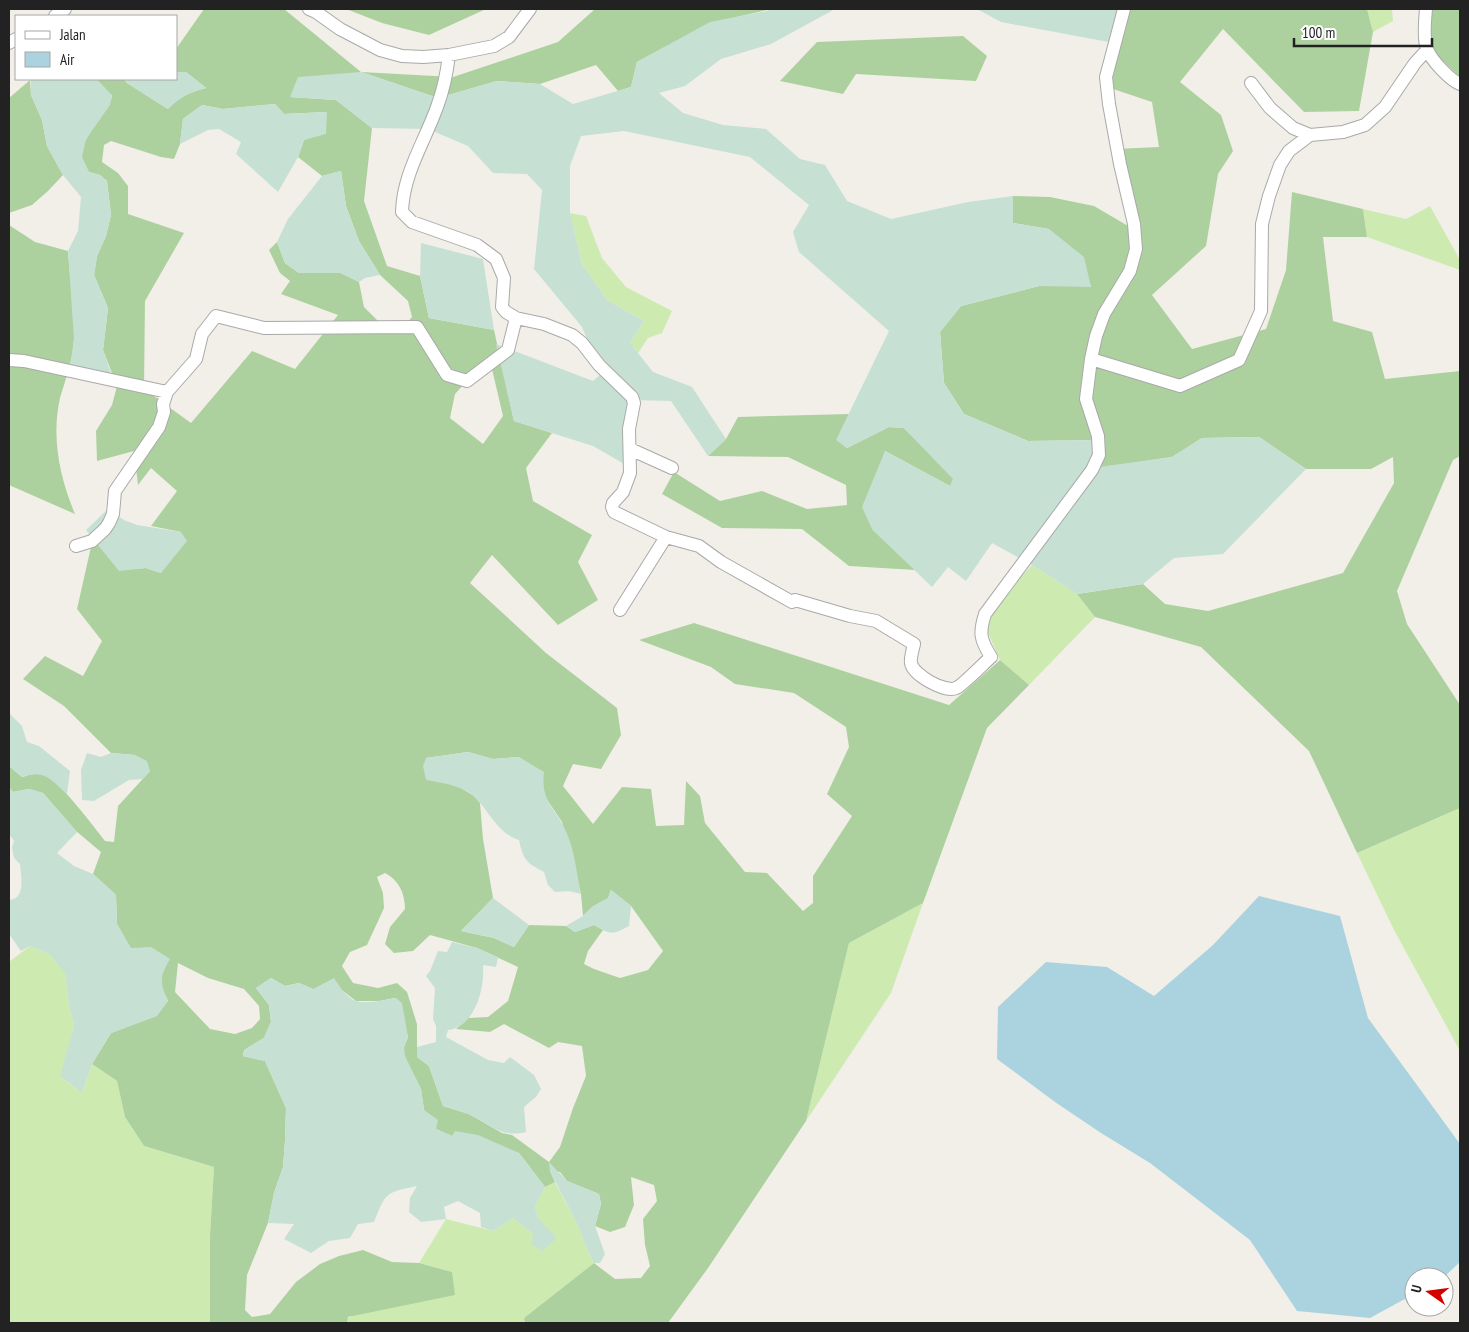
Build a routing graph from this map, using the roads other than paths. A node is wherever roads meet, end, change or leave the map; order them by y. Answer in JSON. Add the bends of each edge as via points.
{"nodes":[{"id":1,"x":309,"y":9,"type":"edge"},
{"id":2,"x":530,"y":9,"type":"edge"},
{"id":3,"x":1124,"y":9,"type":"edge"},
{"id":4,"x":1426,"y":9,"type":"edge"},
{"id":5,"x":1427,"y":50,"type":"junction"},
{"id":6,"x":449,"y":55,"type":"junction"},
{"id":7,"x":1251,"y":82,"type":"dead end"},
{"id":8,"x":1460,"y":84,"type":"edge"},
{"id":9,"x":1310,"y":135,"type":"junction"},
{"id":10,"x":516,"y":318,"type":"junction"},
{"id":11,"x":1091,"y":359,"type":"junction"},
{"id":12,"x":9,"y":360,"type":"edge"},
{"id":13,"x":167,"y":392,"type":"junction"},
{"id":14,"x":630,"y":449,"type":"junction"},
{"id":15,"x":672,"y":468,"type":"dead end"},
{"id":16,"x":666,"y":537,"type":"junction"},
{"id":17,"x":76,"y":546,"type":"dead end"},
{"id":18,"x":620,"y":610,"type":"dead end"}],
"edges":[{"from":1,"to":6,"type":"street","via":[[380,50],[402,56]]},
{"from":2,"to":6,"type":"street","via":[[509,37],[494,46]]},
{"from":3,"to":11,"type":"street","via":[[1106,77],[1136,249],[1130,271],[1104,314]]},
{"from":4,"to":5,"type":"street"},
{"from":5,"to":8,"type":"street","via":[[1447,76]]},
{"from":5,"to":9,"type":"street","via":[[1372,120],[1343,132]]},
{"from":6,"to":10,"type":"street","via":[[437,108],[403,194],[402,212],[412,222],[477,245],[496,259],[504,278],[502,307]]},
{"from":7,"to":9,"type":"street","via":[[1270,108],[1293,128]]},
{"from":9,"to":11,"type":"street","via":[[1290,151],[1280,165],[1269,196],[1262,224],[1261,311],[1238,360],[1180,386]]},
{"from":10,"to":13,"type":"street","via":[[508,350],[467,380],[447,375],[417,326],[264,328],[216,316],[202,334],[196,359]]},
{"from":10,"to":14,"type":"street","via":[[572,335],[632,397]]},
{"from":11,"to":16,"type":"street","via":[[1086,398],[1098,436],[1099,455],[1092,470],[985,614],[980,629],[991,657],[956,688],[943,689],[927,679],[911,663],[914,644],[876,621],[795,600],[792,602],[699,546]]},
{"from":12,"to":13,"type":"street"},
{"from":13,"to":17,"type":"street","via":[[159,427],[115,491],[109,523],[92,541]]},
{"from":14,"to":15,"type":"street"},
{"from":14,"to":16,"type":"street","via":[[630,473],[623,492],[613,503],[614,512]]},
{"from":16,"to":18,"type":"street"}]}
